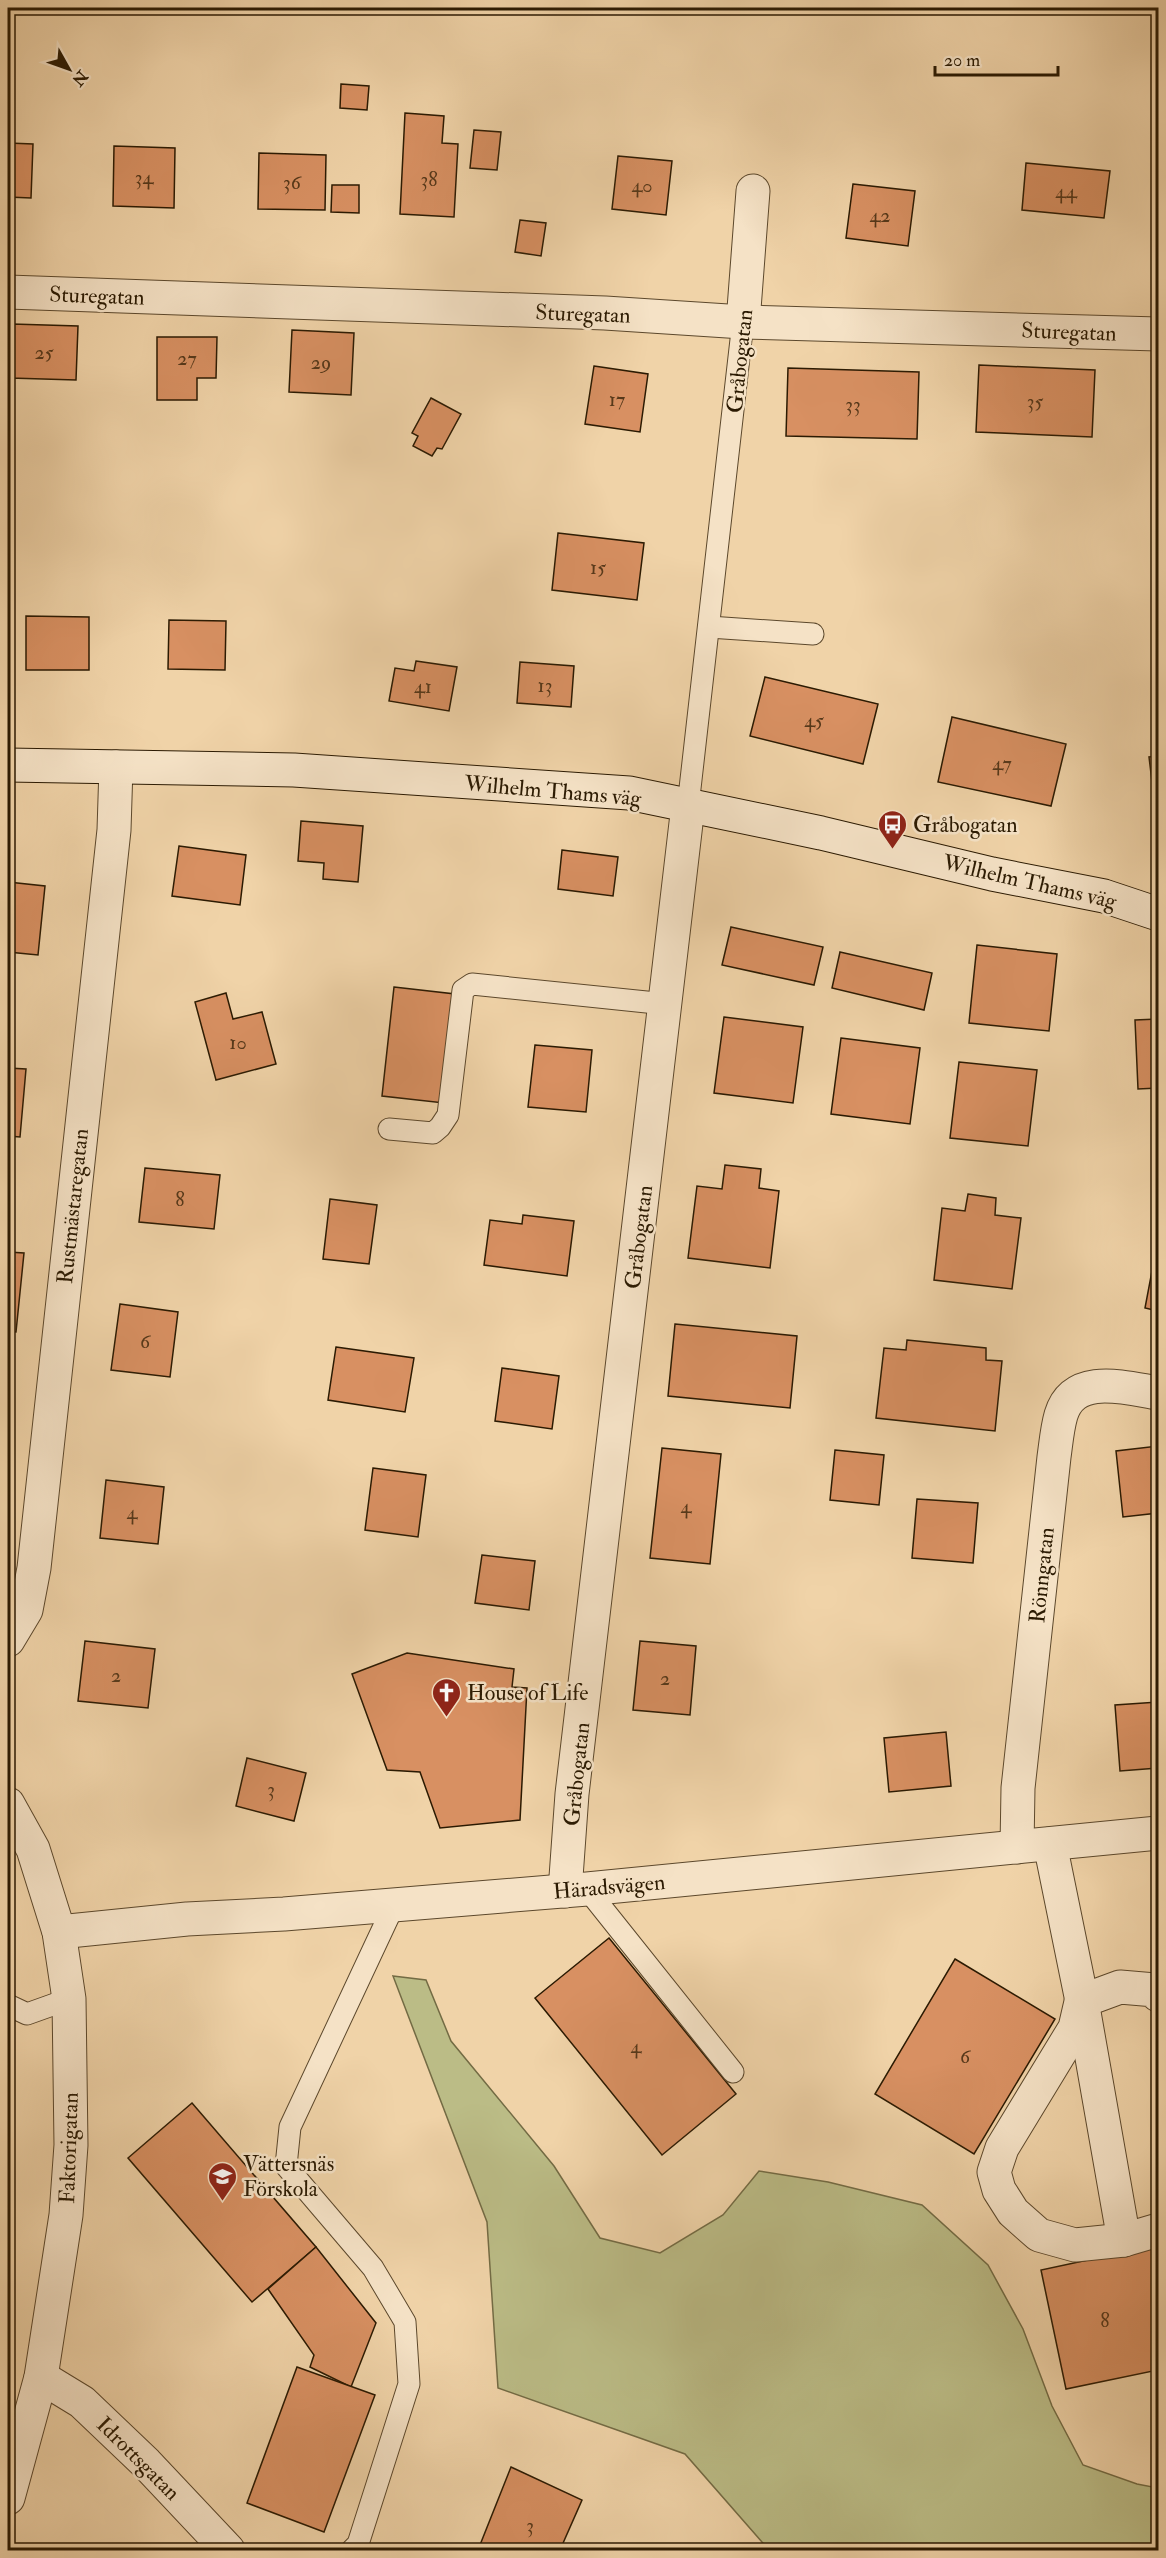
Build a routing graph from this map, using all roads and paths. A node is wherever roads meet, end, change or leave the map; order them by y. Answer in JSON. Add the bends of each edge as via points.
{"nodes":[{"id":1,"x":753,"y":190,"type":"dead end"},
{"id":2,"x":8,"y":292,"type":"edge"},
{"id":3,"x":743,"y":322,"type":"junction"},
{"id":4,"x":1158,"y":334,"type":"edge"},
{"id":5,"x":709,"y":627,"type":"junction"},
{"id":6,"x":813,"y":634,"type":"dead end"},
{"id":7,"x":8,"y":765,"type":"edge"},
{"id":8,"x":116,"y":767,"type":"junction"},
{"id":9,"x":688,"y":806,"type":"junction"},
{"id":10,"x":1158,"y":914,"type":"edge"},
{"id":11,"x":666,"y":1004,"type":"junction"},
{"id":12,"x":389,"y":1129,"type":"dead end"},
{"id":13,"x":1158,"y":1393,"type":"edge"},
{"id":14,"x":8,"y":1640,"type":"edge"},
{"id":15,"x":8,"y":1804,"type":"edge"},
{"id":16,"x":1158,"y":1833,"type":"edge"},
{"id":17,"x":1050,"y":1844,"type":"junction"},
{"id":18,"x":1017,"y":1847,"type":"junction"},
{"id":19,"x":576,"y":1890,"type":"junction"},
{"id":20,"x":394,"y":1905,"type":"junction"},
{"id":21,"x":59,"y":1932,"type":"junction"},
{"id":22,"x":1158,"y":1995,"type":"edge"},
{"id":23,"x":69,"y":1999,"type":"junction"},
{"id":24,"x":1082,"y":2001,"type":"junction"},
{"id":25,"x":8,"y":2005,"type":"edge"},
{"id":26,"x":733,"y":2073,"type":"dead end"},
{"id":27,"x":1158,"y":2230,"type":"edge"},
{"id":28,"x":1124,"y":2240,"type":"junction"},
{"id":29,"x":41,"y":2377,"type":"junction"},
{"id":30,"x":17,"y":2428,"type":"edge"},
{"id":31,"x":8,"y":2498,"type":"edge"},
{"id":32,"x":228,"y":2550,"type":"edge"},
{"id":33,"x":352,"y":2550,"type":"edge"}],
"edges":[{"from":1,"to":3,"type":"street","name":"Gråbogatan"},
{"from":2,"to":3,"type":"street","name":"Sturegatan","via":[[605,313]]},
{"from":3,"to":4,"type":"street","name":"Sturegatan"},
{"from":3,"to":5,"type":"lane","name":"Gråbogatan"},
{"from":5,"to":6,"type":"lane"},
{"from":5,"to":9,"type":"lane","name":"Gråbogatan"},
{"from":7,"to":8,"type":"street","name":"Wilhelm Thams väg"},
{"from":8,"to":9,"type":"street","name":"Wilhelm Thams väg","via":[[294,770],[629,793]]},
{"from":8,"to":14,"type":"street","name":"Rustmästaregatan","via":[[114,830],[34,1568],[26,1610]]},
{"from":9,"to":10,"type":"street","name":"Wilhelm Thams väg","via":[[1104,896]]},
{"from":9,"to":11,"type":"street","name":"Gråbogatan"},
{"from":11,"to":12,"type":"lane","via":[[472,984],[463,990],[448,1115],[433,1133]]},
{"from":11,"to":19,"type":"street","name":"Gråbogatan","via":[[575,1770]]},
{"from":13,"to":18,"type":"street","name":"Rönngatan","via":[[1096,1385],[1072,1395],[1061,1414],[1019,1776]]},
{"from":15,"to":21,"type":"street","name":"Faktorigatan","via":[[33,1849]]},
{"from":16,"to":17,"type":"street","name":"Häradsvägen"},
{"from":17,"to":18,"type":"street","name":"Häradsvägen"},
{"from":17,"to":24,"type":"street"},
{"from":18,"to":19,"type":"street","name":"Häradsvägen"},
{"from":19,"to":20,"type":"street","name":"Häradsvägen"},
{"from":19,"to":26,"type":"lane"},
{"from":20,"to":21,"type":"street","name":"Häradsvägen"},
{"from":20,"to":33,"type":"lane","via":[[290,2127],[286,2166],[373,2268],[405,2322],[409,2384],[358,2544]]},
{"from":21,"to":23,"type":"street","name":"Faktorigatan"},
{"from":22,"to":24,"type":"street","via":[[1155,1990],[1120,1987]]},
{"from":23,"to":25,"type":"lane","via":[[27,2014]]},
{"from":23,"to":29,"type":"street","name":"Faktorigatan","via":[[71,2145]]},
{"from":24,"to":28,"type":"street"},
{"from":24,"to":28,"type":"street","via":[[1075,2028],[1002,2148],[994,2172],[999,2190],[1013,2212],[1039,2235],[1075,2245]]},
{"from":27,"to":28,"type":"street"},
{"from":29,"to":30,"type":"street","name":"Faktorigatan"},
{"from":29,"to":32,"type":"street","name":"Idrottsgatan","via":[[82,2402]]},
{"from":30,"to":31,"type":"street","name":"Faktorigatan"}]}
